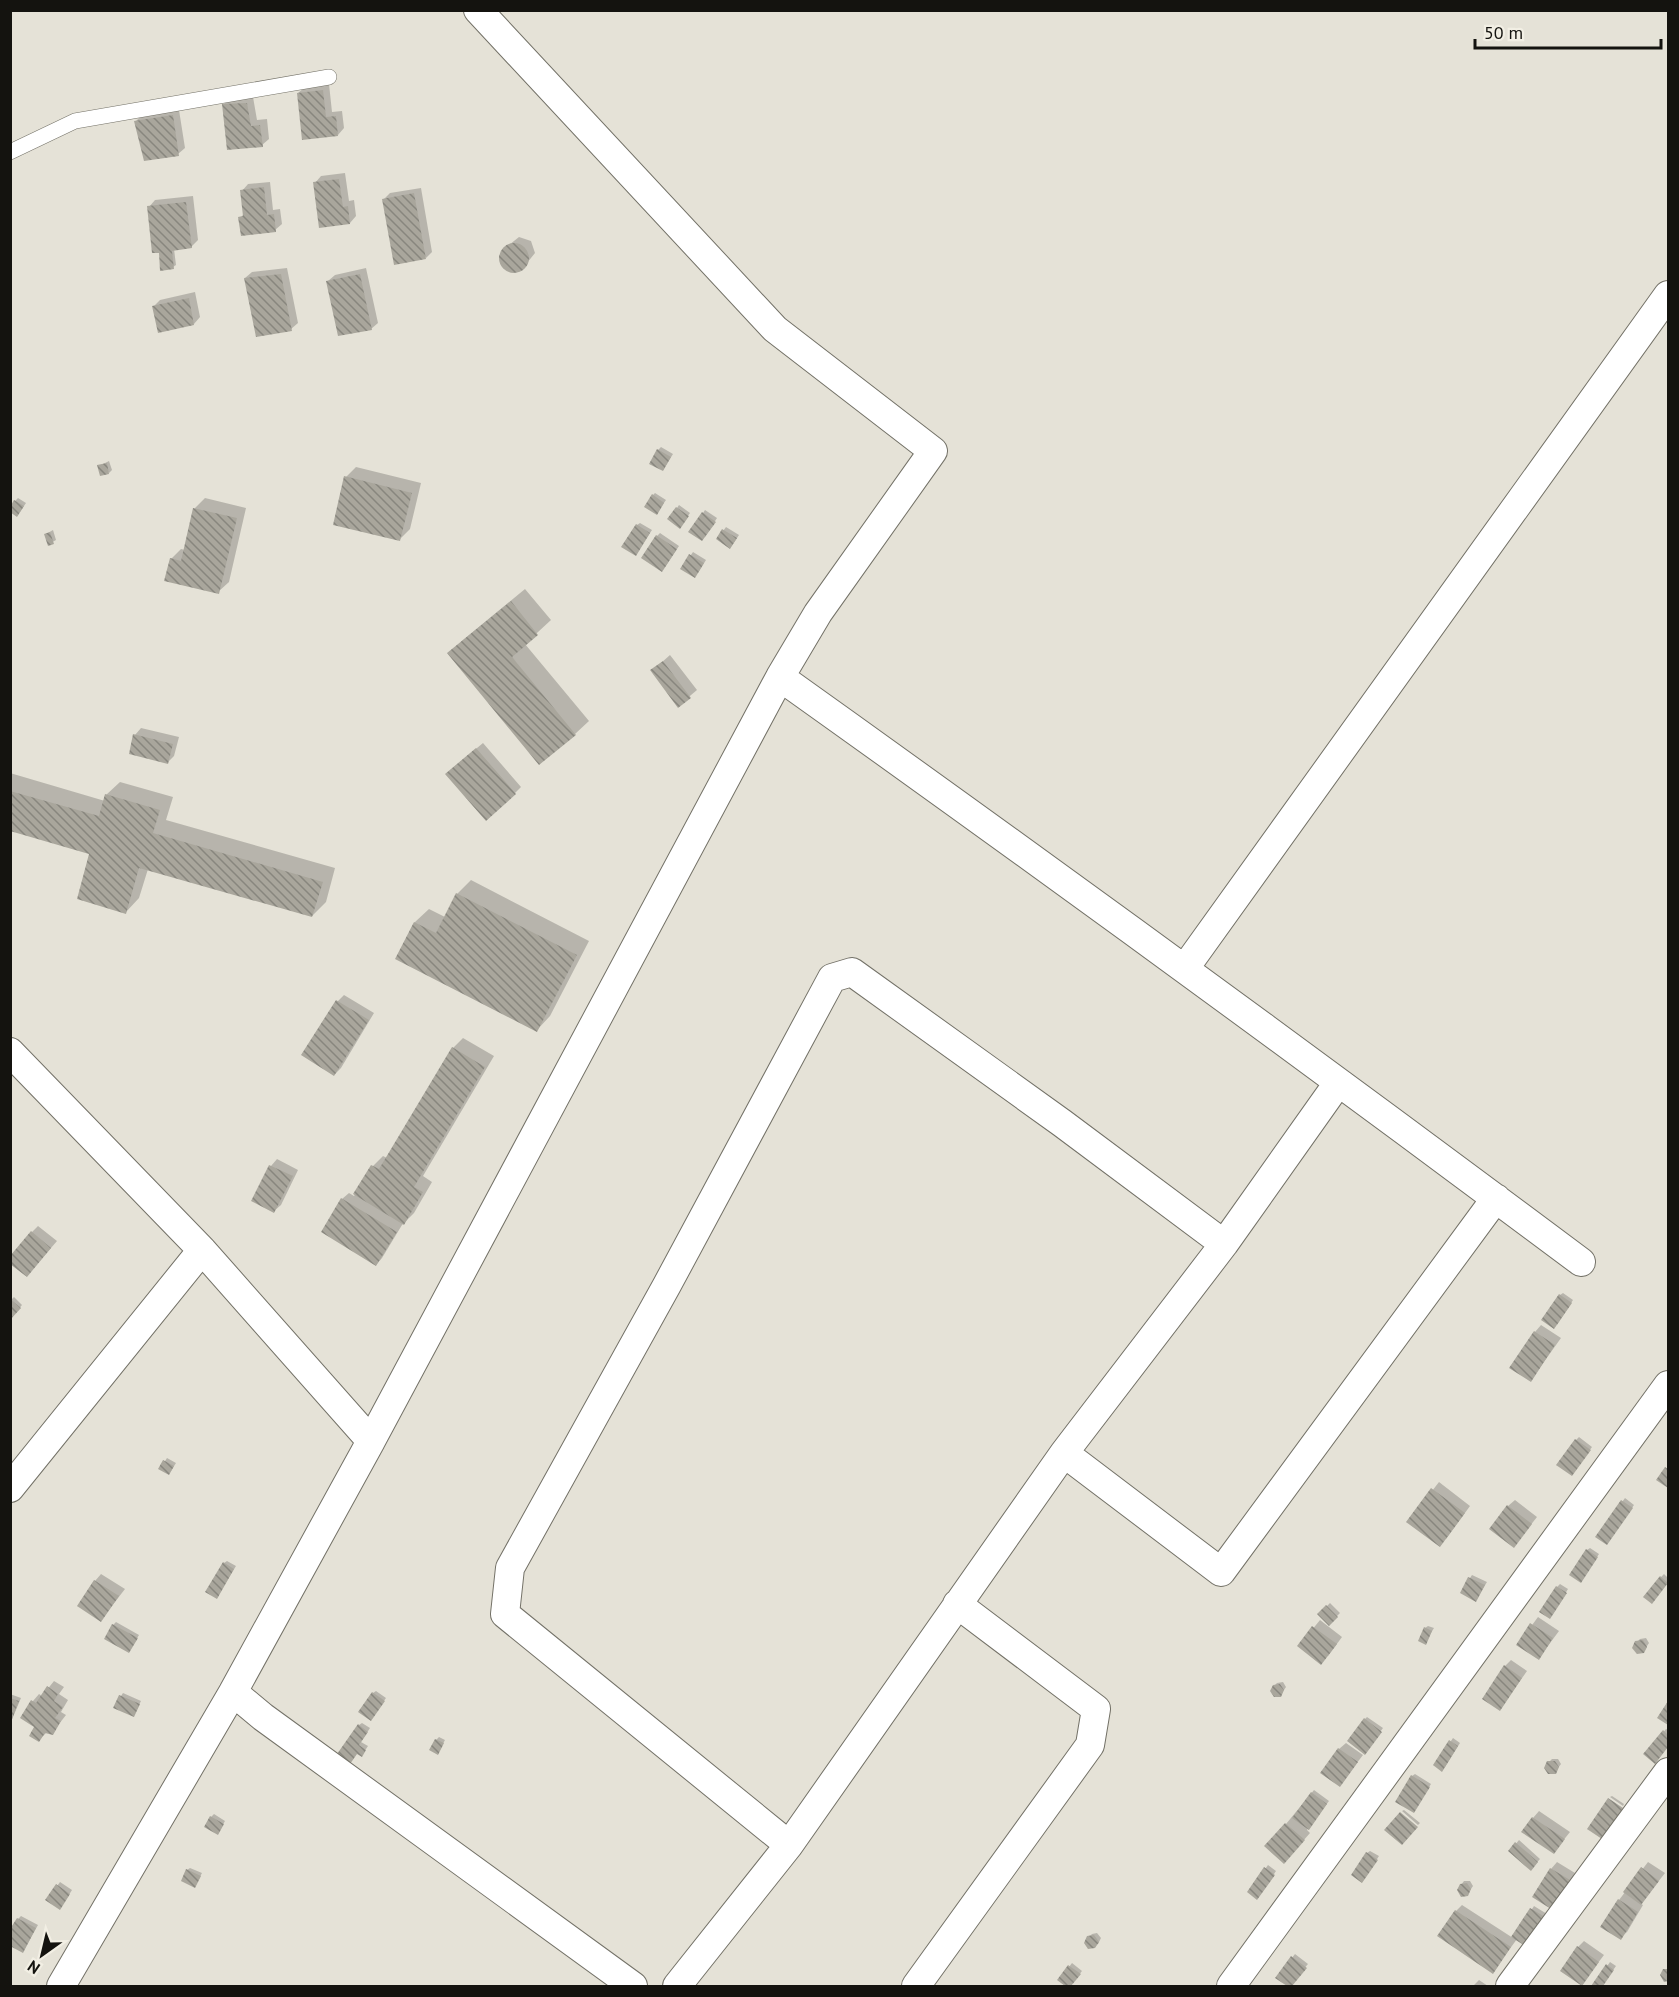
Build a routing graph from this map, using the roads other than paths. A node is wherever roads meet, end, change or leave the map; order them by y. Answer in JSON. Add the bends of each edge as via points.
{"nodes":[{"id":1,"x":478,"y":10,"type":"edge"},
{"id":2,"x":329,"y":77,"type":"dead end"},
{"id":3,"x":10,"y":152,"type":"edge"},
{"id":4,"x":1668,"y":296,"type":"edge"},
{"id":5,"x":780,"y":676,"type":"junction"},
{"id":6,"x":1185,"y":968,"type":"junction"},
{"id":7,"x":10,"y":1052,"type":"edge"},
{"id":8,"x":1338,"y":1083,"type":"junction"},
{"id":9,"x":1496,"y":1198,"type":"junction"},
{"id":10,"x":1224,"y":1244,"type":"junction"},
{"id":11,"x":202,"y":1250,"type":"junction"},
{"id":12,"x":1581,"y":1262,"type":"dead end"},
{"id":13,"x":1668,"y":1385,"type":"edge"},
{"id":14,"x":371,"y":1441,"type":"junction"},
{"id":15,"x":1064,"y":1453,"type":"junction"},
{"id":16,"x":10,"y":1488,"type":"edge"},
{"id":17,"x":957,"y":1604,"type":"junction"},
{"id":18,"x":233,"y":1692,"type":"junction"},
{"id":19,"x":1668,"y":1772,"type":"edge"},
{"id":20,"x":789,"y":1845,"type":"junction"},
{"id":21,"x":61,"y":1986,"type":"edge"},
{"id":22,"x":633,"y":1986,"type":"edge"},
{"id":23,"x":677,"y":1986,"type":"edge"},
{"id":24,"x":916,"y":1986,"type":"edge"},
{"id":25,"x":1232,"y":1986,"type":"edge"},
{"id":26,"x":1510,"y":1986,"type":"edge"}],
"edges":[{"from":1,"to":5,"type":"street","via":[[775,329],[933,451],[818,613]]},
{"from":2,"to":3,"type":"lane","via":[[75,121]]},
{"from":4,"to":6,"type":"street"},
{"from":5,"to":6,"type":"street"},
{"from":5,"to":14,"type":"street"},
{"from":6,"to":8,"type":"street"},
{"from":7,"to":11,"type":"street"},
{"from":8,"to":9,"type":"street"},
{"from":8,"to":10,"type":"street"},
{"from":9,"to":12,"type":"street"},
{"from":9,"to":15,"type":"street","via":[[1221,1572]]},
{"from":10,"to":15,"type":"street"},
{"from":10,"to":20,"type":"street","via":[[852,972],[832,978],[510,1568],[505,1614]]},
{"from":11,"to":14,"type":"street"},
{"from":11,"to":16,"type":"street"},
{"from":13,"to":25,"type":"street"},
{"from":14,"to":18,"type":"street"},
{"from":15,"to":17,"type":"street"},
{"from":17,"to":20,"type":"street"},
{"from":17,"to":24,"type":"street","via":[[1096,1709],[1090,1745]]},
{"from":18,"to":21,"type":"street"},
{"from":18,"to":22,"type":"street"},
{"from":19,"to":26,"type":"street"},
{"from":20,"to":23,"type":"street"}]}
